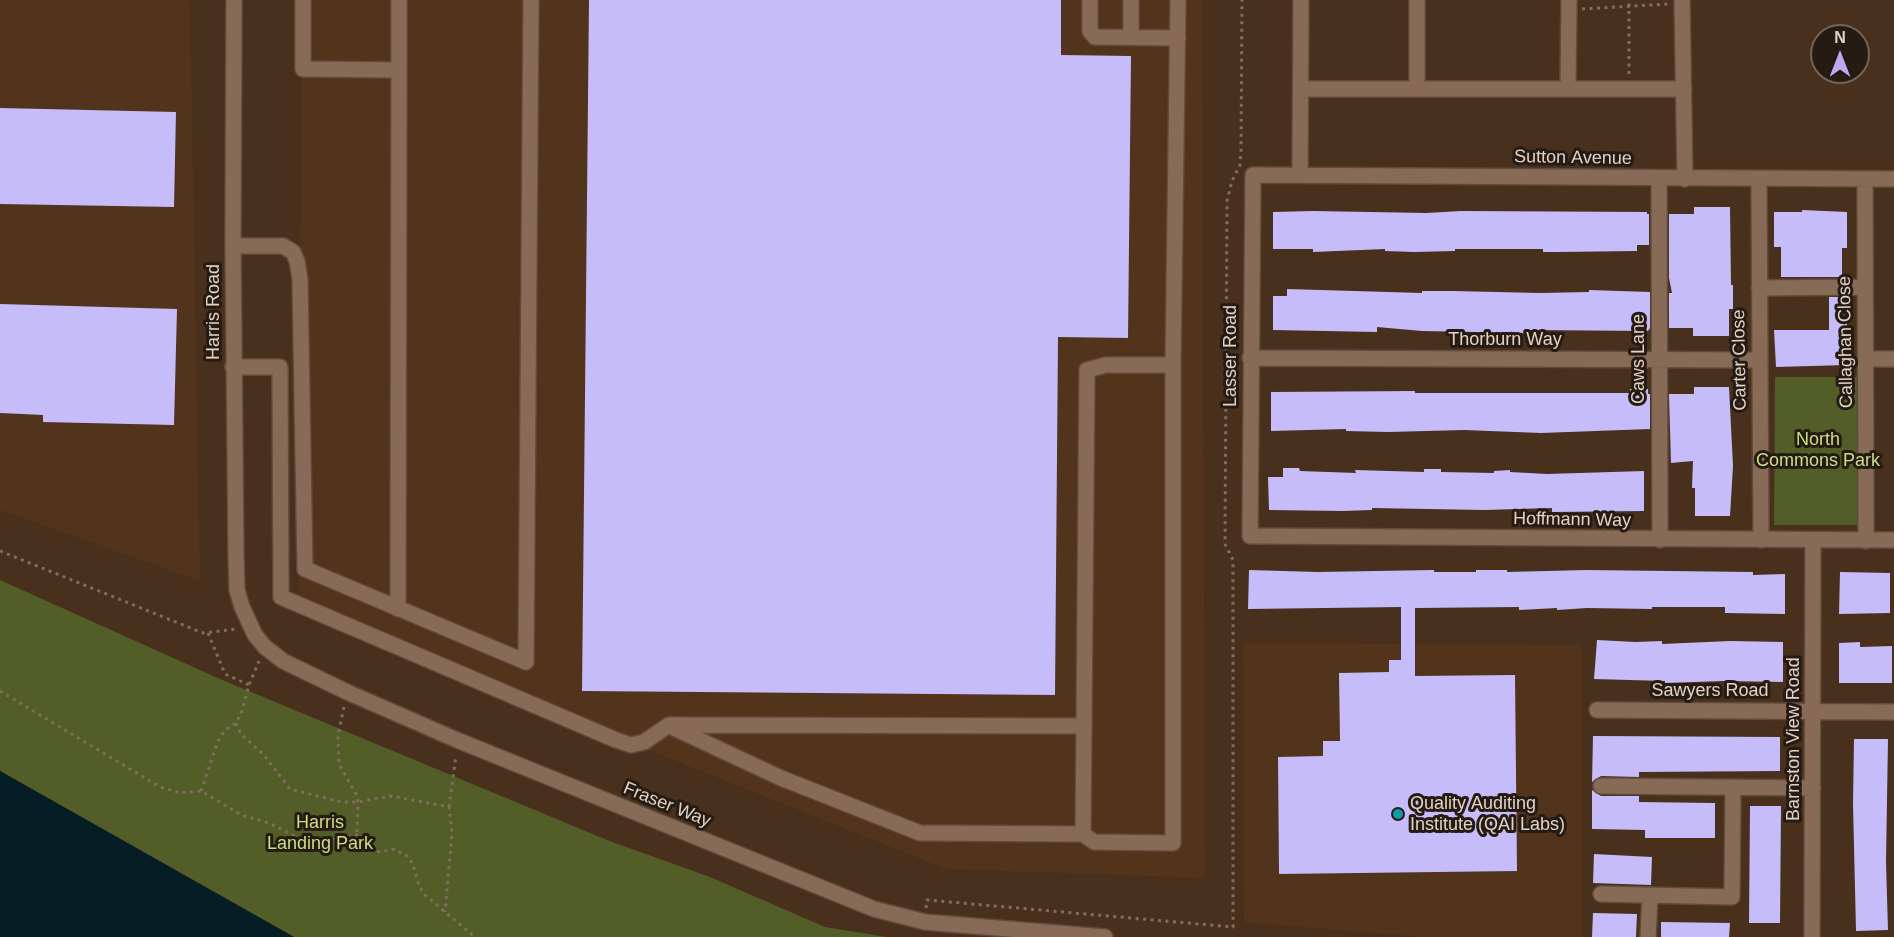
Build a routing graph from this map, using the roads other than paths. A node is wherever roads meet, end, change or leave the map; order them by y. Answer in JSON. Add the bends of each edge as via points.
{"nodes":[{"id":1,"x":234,"y":0,"type":"edge"},
{"id":2,"x":303,"y":0,"type":"edge"},
{"id":3,"x":399,"y":0,"type":"edge"},
{"id":4,"x":531,"y":0,"type":"edge"},
{"id":5,"x":1090,"y":0,"type":"edge"},
{"id":6,"x":1131,"y":0,"type":"edge"},
{"id":7,"x":1178,"y":0,"type":"edge"},
{"id":8,"x":1301,"y":0,"type":"edge"},
{"id":9,"x":1417,"y":0,"type":"edge"},
{"id":10,"x":1682,"y":2,"type":"edge"},
{"id":11,"x":1569,"y":5,"type":"edge"},
{"id":12,"x":1131,"y":37,"type":"junction"},
{"id":13,"x":1178,"y":38,"type":"junction"},
{"id":14,"x":399,"y":70,"type":"junction"},
{"id":15,"x":1300,"y":89,"type":"junction"},
{"id":16,"x":1417,"y":89,"type":"junction"},
{"id":17,"x":1568,"y":89,"type":"junction"},
{"id":18,"x":1684,"y":89,"type":"junction"},
{"id":19,"x":1253,"y":175,"type":"joint"},
{"id":20,"x":1300,"y":175,"type":"junction"},
{"id":21,"x":1659,"y":179,"type":"junction"},
{"id":22,"x":1685,"y":179,"type":"junction"},
{"id":23,"x":1759,"y":179,"type":"junction"},
{"id":24,"x":1864,"y":179,"type":"junction"},
{"id":25,"x":1894,"y":179,"type":"edge"},
{"id":26,"x":233,"y":246,"type":"junction"},
{"id":27,"x":1864,"y":287,"type":"junction"},
{"id":28,"x":1759,"y":288,"type":"junction"},
{"id":29,"x":1250,"y":358,"type":"junction"},
{"id":30,"x":1866,"y":359,"type":"junction"},
{"id":31,"x":1894,"y":359,"type":"edge"},
{"id":32,"x":1659,"y":360,"type":"junction"},
{"id":33,"x":1759,"y":360,"type":"junction"},
{"id":34,"x":1173,"y":365,"type":"junction"},
{"id":35,"x":233,"y":367,"type":"junction"},
{"id":36,"x":1250,"y":536,"type":"joint"},
{"id":37,"x":1660,"y":540,"type":"junction"},
{"id":38,"x":1761,"y":540,"type":"junction"},
{"id":39,"x":1813,"y":540,"type":"junction"},
{"id":40,"x":1866,"y":540,"type":"junction"},
{"id":41,"x":1894,"y":540,"type":"edge"},
{"id":42,"x":398,"y":609,"type":"junction"},
{"id":43,"x":248,"y":622,"type":"joint"},
{"id":44,"x":1597,"y":710,"type":"dead end"},
{"id":45,"x":1814,"y":711,"type":"junction"},
{"id":46,"x":1894,"y":712,"type":"edge"},
{"id":47,"x":669,"y":725,"type":"junction"},
{"id":48,"x":1084,"y":726,"type":"junction"},
{"id":49,"x":1601,"y":786,"type":"dead end"},
{"id":50,"x":1733,"y":788,"type":"junction"},
{"id":51,"x":1813,"y":788,"type":"junction"},
{"id":52,"x":1083,"y":834,"type":"junction"},
{"id":53,"x":1601,"y":894,"type":"dead end"},
{"id":54,"x":1650,"y":896,"type":"junction"},
{"id":55,"x":1013,"y":933,"type":"edge"},
{"id":56,"x":1105,"y":937,"type":"edge"},
{"id":57,"x":1648,"y":937,"type":"edge"},
{"id":58,"x":1812,"y":937,"type":"edge"}],
"edges":[{"from":1,"to":26,"type":"street","name":"Harris Road"},
{"from":2,"to":14,"type":"street","via":[[303,69]]},
{"from":3,"to":14,"type":"street"},
{"from":4,"to":42,"type":"street","via":[[526,662]]},
{"from":5,"to":12,"type":"street","via":[[1090,31],[1095,37]]},
{"from":6,"to":12,"type":"street"},
{"from":7,"to":13,"type":"street"},
{"from":8,"to":15,"type":"street"},
{"from":9,"to":16,"type":"street"},
{"from":10,"to":18,"type":"street"},
{"from":11,"to":17,"type":"street"},
{"from":12,"to":13,"type":"street"},
{"from":13,"to":34,"type":"street"},
{"from":14,"to":42,"type":"street"},
{"from":15,"to":16,"type":"street"},
{"from":15,"to":20,"type":"street"},
{"from":16,"to":17,"type":"street"},
{"from":17,"to":18,"type":"street"},
{"from":18,"to":22,"type":"street"},
{"from":19,"to":20,"type":"street","name":"Sutton Avenue"},
{"from":19,"to":29,"type":"street","name":"Lasser Road"},
{"from":20,"to":21,"type":"street","name":"Sutton Avenue"},
{"from":21,"to":22,"type":"street","name":"Sutton Avenue"},
{"from":21,"to":32,"type":"street","name":"Caws Lane"},
{"from":22,"to":23,"type":"street","name":"Sutton Avenue"},
{"from":23,"to":24,"type":"street","name":"Sutton Avenue"},
{"from":23,"to":28,"type":"street","name":"Carter Close"},
{"from":24,"to":25,"type":"street","name":"Sutton Avenue"},
{"from":24,"to":27,"type":"street","name":"Callaghan Close"},
{"from":26,"to":35,"type":"street","name":"Harris Road"},
{"from":26,"to":42,"type":"street","via":[[284,246],[297,261],[305,569]]},
{"from":27,"to":28,"type":"street"},
{"from":27,"to":30,"type":"street","name":"Callaghan Close"},
{"from":28,"to":33,"type":"street","name":"Carter Close"},
{"from":29,"to":32,"type":"street","name":"Thorburn Way"},
{"from":29,"to":36,"type":"street","name":"Lasser Road"},
{"from":30,"to":31,"type":"street"},
{"from":30,"to":40,"type":"street","name":"Callaghan Close"},
{"from":32,"to":33,"type":"street","name":"Thorburn Way"},
{"from":32,"to":37,"type":"street","name":"Caws Lane"},
{"from":33,"to":38,"type":"street","name":"Carter Close"},
{"from":34,"to":48,"type":"street","via":[[1106,365],[1087,370]]},
{"from":34,"to":52,"type":"street","via":[[1173,843],[1094,842]]},
{"from":35,"to":43,"type":"street","name":"Harris Road","via":[[237,590]]},
{"from":35,"to":47,"type":"street","via":[[280,367],[281,597],[631,745],[644,742]]},
{"from":36,"to":37,"type":"street","name":"Hoffmann Way"},
{"from":37,"to":38,"type":"street","name":"Hoffmann Way"},
{"from":38,"to":39,"type":"street","name":"Hoffmann Way"},
{"from":39,"to":40,"type":"street","name":"Hoffmann Way"},
{"from":39,"to":45,"type":"street","name":"Barnston View Road"},
{"from":40,"to":41,"type":"street","name":"Hoffmann Way"},
{"from":43,"to":55,"type":"street","name":"Fraser Way","via":[[265,647],[283,661],[457,740],[874,909],[925,922]]},
{"from":44,"to":45,"type":"street","name":"Sawyers Road"},
{"from":45,"to":46,"type":"street","name":"Sawyers Road"},
{"from":45,"to":51,"type":"street","name":"Barnston View Road"},
{"from":47,"to":48,"type":"street"},
{"from":47,"to":52,"type":"street","via":[[781,778],[920,833]]},
{"from":48,"to":52,"type":"street"},
{"from":49,"to":50,"type":"street"},
{"from":50,"to":51,"type":"street"},
{"from":50,"to":54,"type":"street","via":[[1732,897]]},
{"from":51,"to":58,"type":"street","name":"Barnston View Road"},
{"from":53,"to":54,"type":"street"},
{"from":54,"to":57,"type":"street"},
{"from":55,"to":56,"type":"street","name":"Fraser Way"}]}
